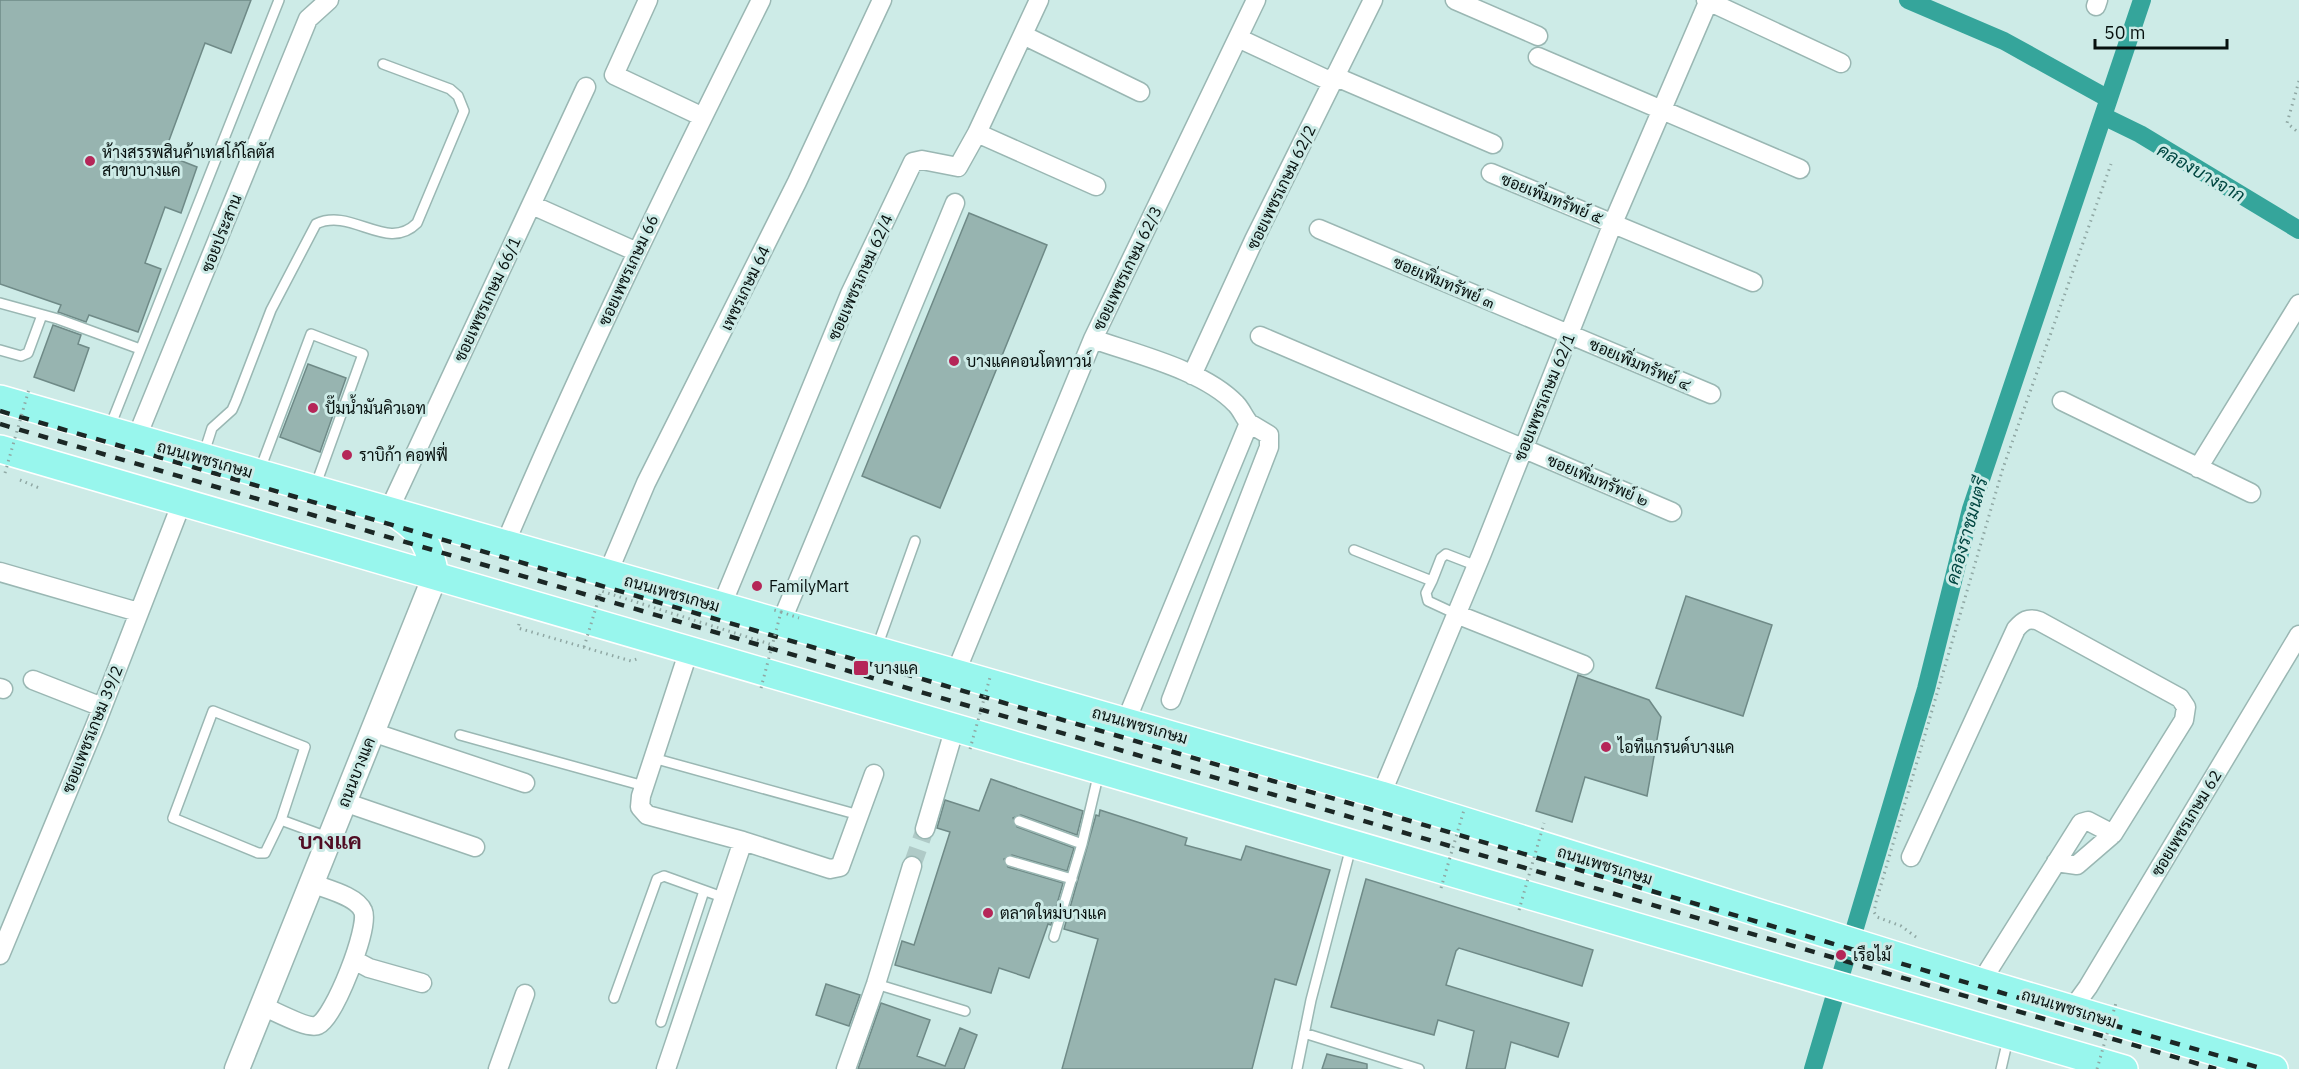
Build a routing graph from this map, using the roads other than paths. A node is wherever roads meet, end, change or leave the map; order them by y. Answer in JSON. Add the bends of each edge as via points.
{"nodes":[{"id":1,"x":279,"y":0,"type":"edge"},
{"id":2,"x":329,"y":0,"type":"edge"},
{"id":3,"x":648,"y":0,"type":"edge"},
{"id":4,"x":761,"y":0,"type":"edge"},
{"id":5,"x":882,"y":0,"type":"edge"},
{"id":6,"x":1039,"y":0,"type":"edge"},
{"id":7,"x":1256,"y":0,"type":"edge"},
{"id":8,"x":1373,"y":0,"type":"edge"},
{"id":9,"x":1455,"y":0,"type":"edge"},
{"id":10,"x":1708,"y":0,"type":"edge"},
{"id":11,"x":1023,"y":35,"type":"junction"},
{"id":12,"x":1538,"y":36,"type":"dead end"},
{"id":13,"x":1239,"y":38,"type":"junction"},
{"id":14,"x":1538,"y":57,"type":"dead end"},
{"id":15,"x":1841,"y":63,"type":"dead end"},
{"id":16,"x":383,"y":64,"type":"dead end"},
{"id":17,"x":1333,"y":79,"type":"junction"},
{"id":18,"x":586,"y":87,"type":"dead end"},
{"id":19,"x":1140,"y":92,"type":"dead end"},
{"id":20,"x":1661,"y":109,"type":"junction"},
{"id":21,"x":703,"y":117,"type":"junction"},
{"id":22,"x":977,"y":133,"type":"junction"},
{"id":23,"x":1493,"y":144,"type":"dead end"},
{"id":24,"x":1800,"y":169,"type":"dead end"},
{"id":25,"x":1491,"y":173,"type":"dead end"},
{"id":26,"x":1096,"y":186,"type":"dead end"},
{"id":27,"x":955,"y":202,"type":"dead end"},
{"id":28,"x":532,"y":205,"type":"junction"},
{"id":29,"x":1613,"y":223,"type":"junction"},
{"id":30,"x":1319,"y":229,"type":"dead end"},
{"id":31,"x":637,"y":252,"type":"junction"},
{"id":32,"x":1753,"y":282,"type":"dead end"},
{"id":33,"x":0,"y":303,"type":"edge"},
{"id":34,"x":2299,"y":304,"type":"edge"},
{"id":35,"x":42,"y":315,"type":"junction"},
{"id":36,"x":1569,"y":334,"type":"junction"},
{"id":37,"x":1260,"y":336,"type":"dead end"},
{"id":38,"x":1093,"y":339,"type":"junction"},
{"id":39,"x":141,"y":349,"type":"junction"},
{"id":40,"x":0,"y":350,"type":"edge"},
{"id":41,"x":1192,"y":375,"type":"junction"},
{"id":42,"x":1712,"y":394,"type":"dead end"},
{"id":43,"x":0,"y":399,"type":"edge"},
{"id":44,"x":2062,"y":401,"type":"dead end"},
{"id":45,"x":1248,"y":423,"type":"junction"},
{"id":46,"x":108,"y":431,"type":"junction"},
{"id":47,"x":136,"y":439,"type":"junction"},
{"id":48,"x":1523,"y":448,"type":"junction"},
{"id":49,"x":202,"y":458,"type":"junction"},
{"id":50,"x":2,"y":461,"type":"edge"},
{"id":51,"x":2198,"y":468,"type":"junction"},
{"id":52,"x":1230,"y":472,"type":"junction"},
{"id":53,"x":258,"y":474,"type":"junction"},
{"id":54,"x":1256,"y":481,"type":"junction"},
{"id":55,"x":314,"y":489,"type":"junction"},
{"id":56,"x":2252,"y":493,"type":"dead end"},
{"id":57,"x":182,"y":502,"type":"junction"},
{"id":58,"x":389,"y":510,"type":"junction"},
{"id":59,"x":1672,"y":512,"type":"dead end"},
{"id":60,"x":1205,"y":529,"type":"junction"},
{"id":61,"x":1233,"y":540,"type":"junction"},
{"id":62,"x":915,"y":541,"type":"dead end"},
{"id":63,"x":505,"y":544,"type":"junction"},
{"id":64,"x":1354,"y":550,"type":"dead end"},
{"id":65,"x":1477,"y":566,"type":"junction"},
{"id":66,"x":0,"y":572,"type":"edge"},
{"id":67,"x":608,"y":574,"type":"junction"},
{"id":68,"x":435,"y":576,"type":"junction"},
{"id":69,"x":1432,"y":581,"type":"junction"},
{"id":70,"x":721,"y":607,"type":"junction"},
{"id":71,"x":138,"y":612,"type":"junction"},
{"id":72,"x":1456,"y":614,"type":"junction"},
{"id":73,"x":781,"y":622,"type":"junction"},
{"id":74,"x":2299,"y":635,"type":"edge"},
{"id":75,"x":689,"y":650,"type":"junction"},
{"id":76,"x":875,"y":652,"type":"junction"},
{"id":77,"x":1584,"y":665,"type":"dead end"},
{"id":78,"x":955,"y":674,"type":"junction"},
{"id":79,"x":33,"y":680,"type":"dead end"},
{"id":80,"x":1172,"y":700,"type":"dead end"},
{"id":81,"x":102,"y":707,"type":"junction"},
{"id":82,"x":1126,"y":721,"type":"junction"},
{"id":83,"x":955,"y":727,"type":"junction"},
{"id":84,"x":372,"y":732,"type":"junction"},
{"id":85,"x":460,"y":735,"type":"dead end"},
{"id":86,"x":653,"y":758,"type":"junction"},
{"id":87,"x":1100,"y":770,"type":"junction"},
{"id":88,"x":874,"y":774,"type":"dead end"},
{"id":89,"x":525,"y":783,"type":"dead end"},
{"id":90,"x":644,"y":786,"type":"junction"},
{"id":91,"x":1381,"y":795,"type":"junction"},
{"id":92,"x":344,"y":802,"type":"junction"},
{"id":93,"x":859,"y":815,"type":"junction"},
{"id":94,"x":281,"y":820,"type":"junction"},
{"id":95,"x":1019,"y":821,"type":"dead end"},
{"id":96,"x":925,"y":829,"type":"tunnel mouth"},
{"id":97,"x":2113,"y":834,"type":"junction"},
{"id":98,"x":330,"y":838,"type":"junction"},
{"id":99,"x":744,"y":841,"type":"junction"},
{"id":100,"x":1082,"y":844,"type":"junction"},
{"id":101,"x":1352,"y":844,"type":"junction"},
{"id":102,"x":476,"y":847,"type":"dead end"},
{"id":103,"x":1911,"y":857,"type":"dead end"},
{"id":104,"x":1010,"y":861,"type":"dead end"},
{"id":105,"x":2056,"y":862,"type":"junction"},
{"id":106,"x":912,"y":866,"type":"tunnel mouth"},
{"id":107,"x":1072,"y":879,"type":"junction"},
{"id":108,"x":311,"y":883,"type":"junction"},
{"id":109,"x":704,"y":891,"type":"junction"},
{"id":110,"x":725,"y":898,"type":"junction"},
{"id":111,"x":1054,"y":937,"type":"dead end"},
{"id":112,"x":0,"y":955,"type":"edge"},
{"id":113,"x":354,"y":960,"type":"junction"},
{"id":114,"x":1981,"y":982,"type":"junction"},
{"id":115,"x":422,"y":983,"type":"dead end"},
{"id":116,"x":876,"y":984,"type":"junction"},
{"id":117,"x":525,"y":994,"type":"dead end"},
{"id":118,"x":614,"y":998,"type":"dead end"},
{"id":119,"x":262,"y":1006,"type":"junction"},
{"id":120,"x":2072,"y":1009,"type":"junction"},
{"id":121,"x":964,"y":1011,"type":"dead end"},
{"id":122,"x":661,"y":1022,"type":"dead end"},
{"id":123,"x":1304,"y":1033,"type":"junction"},
{"id":124,"x":2009,"y":1034,"type":"junction"},
{"id":125,"x":244,"y":1067,"type":"edge"},
{"id":126,"x":498,"y":1069,"type":"edge"},
{"id":127,"x":666,"y":1069,"type":"edge"},
{"id":128,"x":846,"y":1069,"type":"edge"},
{"id":129,"x":1297,"y":1069,"type":"edge"},
{"id":130,"x":1419,"y":1069,"type":"edge"},
{"id":131,"x":2001,"y":1069,"type":"edge"},
{"id":132,"x":2124,"y":1069,"type":"edge"},
{"id":133,"x":2274,"y":1069,"type":"edge"}],
"edges":[{"from":1,"to":39,"type":"lane"},
{"from":2,"to":47,"type":"street","name":"ซอยประสาน","via":[[308,20]]},
{"from":3,"to":21,"type":"street","via":[[614,75]]},
{"from":4,"to":21,"type":"street","name":"ซอยเพชรเกษม 66"},
{"from":5,"to":67,"type":"street","name":"เพชรเกษม 64","via":[[792,193],[646,483]]},
{"from":6,"to":11,"type":"street","name":"ซอยเพชรเกษม 62/4"},
{"from":7,"to":13,"type":"street","name":"ซอยเพชรเกษม 62/3"},
{"from":8,"to":17,"type":"street","name":"ซอยเพชรเกษม 62/2"},
{"from":9,"to":12,"type":"street"},
{"from":10,"to":15,"type":"street"},
{"from":10,"to":20,"type":"street","name":"ซอยเพชรเกษม 62/1"},
{"from":11,"to":19,"type":"street"},
{"from":11,"to":22,"type":"street","name":"ซอยเพชรเกษม 62/4"},
{"from":13,"to":17,"type":"street"},
{"from":13,"to":38,"type":"street","name":"ซอยเพชรเกษม 62/3"},
{"from":14,"to":20,"type":"street"},
{"from":16,"to":49,"type":"lane","via":[[450,89],[464,111],[417,223],[392,236],[341,219],[316,224],[271,310],[232,410],[212,428]]},
{"from":17,"to":23,"type":"street"},
{"from":17,"to":41,"type":"street","name":"ซอยเพชรเกษม 62/2"},
{"from":18,"to":28,"type":"street","name":"ซอยเพชรเกษม 66/1"},
{"from":20,"to":24,"type":"street"},
{"from":20,"to":29,"type":"street","name":"ซอยเพชรเกษม 62/1"},
{"from":21,"to":31,"type":"street","name":"ซอยเพชรเกษม 66"},
{"from":22,"to":26,"type":"street"},
{"from":22,"to":70,"type":"street","name":"ซอยเพชรเกษม 62/4","via":[[958,167],[913,162],[850,294]]},
{"from":25,"to":29,"type":"street","name":"ซอยเพิ่มทรัพย์ ๕"},
{"from":27,"to":73,"type":"street"},
{"from":28,"to":31,"type":"street"},
{"from":28,"to":58,"type":"street","name":"ซอยเพชรเกษม 66/1"},
{"from":29,"to":32,"type":"street","name":"ซอยเพิ่มทรัพย์ ๕"},
{"from":29,"to":36,"type":"street","name":"ซอยเพชรเกษม 62/1"},
{"from":30,"to":36,"type":"street","name":"ซอยเพิ่มทรัพย์ ๓"},
{"from":31,"to":63,"type":"street","name":"ซอยเพชรเกษม 66"},
{"from":33,"to":35,"type":"lane"},
{"from":34,"to":51,"type":"street"},
{"from":35,"to":39,"type":"lane"},
{"from":35,"to":40,"type":"lane","via":[[28,353],[21,356]]},
{"from":36,"to":42,"type":"street","name":"ซอยเพิ่มทรัพย์ ๔"},
{"from":36,"to":48,"type":"street","name":"ซอยเพชรเกษม 62/1"},
{"from":37,"to":48,"type":"street","name":"ซอยเพิ่มทรัพย์ ๒"},
{"from":38,"to":41,"type":"street"},
{"from":38,"to":78,"type":"street","name":"ซอยเพชรเกษม 62/3"},
{"from":39,"to":46,"type":"lane"},
{"from":41,"to":45,"type":"street","via":[[1236,404]]},
{"from":43,"to":46,"type":"main road","name":"ถนนเพชรเกษม"},
{"from":44,"to":51,"type":"street"},
{"from":45,"to":52,"type":"street"},
{"from":45,"to":54,"type":"street","via":[[1271,439]]},
{"from":46,"to":47,"type":"main road","name":"ถนนเพชรเกษม"},
{"from":47,"to":49,"type":"main road","name":"ถนนเพชรเกษม"},
{"from":48,"to":59,"type":"street","name":"ซอยเพิ่มทรัพย์ ๒"},
{"from":48,"to":65,"type":"street","name":"ซอยเพชรเกษม 62/1"},
{"from":49,"to":53,"type":"main road","name":"ถนนเพชรเกษม"},
{"from":50,"to":57,"type":"main road"},
{"from":51,"to":56,"type":"street"},
{"from":52,"to":54,"type":"street"},
{"from":52,"to":60,"type":"street"},
{"from":53,"to":55,"type":"main road","name":"ถนนเพชรเกษม"},
{"from":53,"to":55,"type":"lane","via":[[311,334],[363,354]]},
{"from":54,"to":61,"type":"street"},
{"from":55,"to":58,"type":"main road","name":"ถนนเพชรเกษม"},
{"from":57,"to":68,"type":"main road"},
{"from":57,"to":71,"type":"street","name":"ซอยเพชรเกษม 39/2"},
{"from":58,"to":63,"type":"main road","name":"ถนนเพชรเกษม"},
{"from":58,"to":68,"type":"main road","via":[[422,534]]},
{"from":60,"to":61,"type":"street"},
{"from":60,"to":82,"type":"street"},
{"from":61,"to":80,"type":"street"},
{"from":62,"to":76,"type":"lane"},
{"from":63,"to":67,"type":"main road","name":"ถนนเพชรเกษม"},
{"from":64,"to":69,"type":"lane"},
{"from":65,"to":69,"type":"lane","via":[[1446,554]]},
{"from":65,"to":72,"type":"street","name":"ซอยเพชรเกษม 62/1"},
{"from":66,"to":71,"type":"street"},
{"from":67,"to":70,"type":"main road","name":"ถนนเพชรเกษม"},
{"from":68,"to":75,"type":"main road"},
{"from":68,"to":84,"type":"main road","name":"ถนนบางแค"},
{"from":69,"to":72,"type":"lane","via":[[1426,593],[1428,601]]},
{"from":70,"to":73,"type":"main road","name":"ถนนเพชรเกษม"},
{"from":71,"to":81,"type":"street","name":"ซอยเพชรเกษม 39/2"},
{"from":72,"to":77,"type":"street"},
{"from":72,"to":91,"type":"street","name":"ซอยเพชรเกษม 62/1"},
{"from":73,"to":76,"type":"main road","name":"ถนนเพชรเกษม"},
{"from":74,"to":120,"type":"street","name":"ซอยเพชรเกษม 62"},
{"from":75,"to":83,"type":"main road"},
{"from":75,"to":86,"type":"street"},
{"from":76,"to":78,"type":"main road","name":"ถนนเพชรเกษม"},
{"from":78,"to":82,"type":"main road","name":"ถนนเพชรเกษม"},
{"from":79,"to":81,"type":"street"},
{"from":81,"to":112,"type":"street","name":"ซอยเพชรเกษม 39/2"},
{"from":82,"to":91,"type":"main road","name":"ถนนเพชรเกษม"},
{"from":83,"to":87,"type":"main road"},
{"from":83,"to":96,"type":"street"},
{"from":84,"to":89,"type":"street"},
{"from":84,"to":92,"type":"main road","name":"ถนนบางแค"},
{"from":85,"to":90,"type":"lane"},
{"from":86,"to":90,"type":"street"},
{"from":86,"to":93,"type":"lane"},
{"from":87,"to":100,"type":"lane"},
{"from":87,"to":101,"type":"main road"},
{"from":88,"to":93,"type":"street"},
{"from":90,"to":99,"type":"street","via":[[640,807],[647,815]]},
{"from":91,"to":114,"type":"main road","name":"ถนนเพชรเกษม"},
{"from":92,"to":98,"type":"main road","name":"ถนนบางแค"},
{"from":92,"to":102,"type":"street"},
{"from":93,"to":99,"type":"street","via":[[840,867],[822,868]]},
{"from":94,"to":94,"type":"lane","via":[[305,747],[213,711],[173,818],[258,853],[265,853]]},
{"from":94,"to":98,"type":"lane"},
{"from":95,"to":100,"type":"lane"},
{"from":97,"to":103,"type":"street","via":[[2184,720],[2186,707],[2180,698],[2030,619],[2016,629]]},
{"from":97,"to":105,"type":"street","via":[[2077,865]]},
{"from":97,"to":105,"type":"street","via":[[2084,821]]},
{"from":98,"to":108,"type":"main road","name":"ถนนบางแค"},
{"from":99,"to":110,"type":"street"},
{"from":100,"to":107,"type":"lane"},
{"from":101,"to":123,"type":"lane"},
{"from":101,"to":124,"type":"main road"},
{"from":104,"to":107,"type":"lane"},
{"from":105,"to":114,"type":"street"},
{"from":106,"to":116,"type":"street"},
{"from":107,"to":111,"type":"lane"},
{"from":108,"to":113,"type":"street","via":[[354,900],[363,909],[366,921]]},
{"from":108,"to":119,"type":"main road","name":"ถนนบางแค"},
{"from":109,"to":110,"type":"lane"},
{"from":109,"to":118,"type":"lane","via":[[664,876],[657,879]]},
{"from":109,"to":122,"type":"lane"},
{"from":110,"to":127,"type":"street"},
{"from":113,"to":115,"type":"street"},
{"from":113,"to":119,"type":"street","via":[[319,1025],[310,1026]]},
{"from":114,"to":120,"type":"main road","name":"ถนนเพชรเกษม"},
{"from":116,"to":121,"type":"lane"},
{"from":116,"to":128,"type":"street"},
{"from":117,"to":126,"type":"street"},
{"from":119,"to":125,"type":"main road","name":"ถนนบางแค"},
{"from":120,"to":133,"type":"main road","name":"ถนนเพชรเกษม"},
{"from":123,"to":129,"type":"lane"},
{"from":123,"to":130,"type":"lane"},
{"from":124,"to":131,"type":"lane"},
{"from":124,"to":132,"type":"main road"}]}
